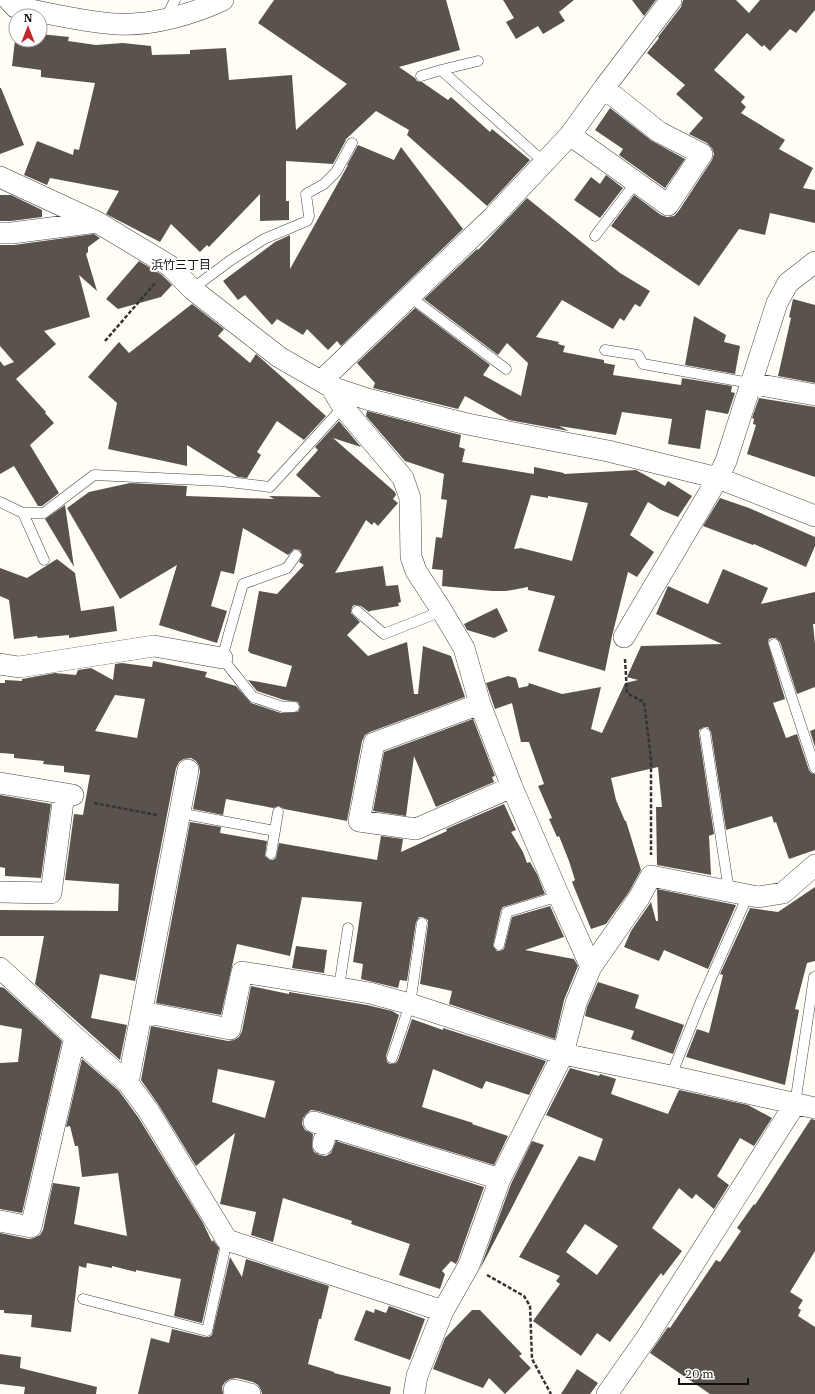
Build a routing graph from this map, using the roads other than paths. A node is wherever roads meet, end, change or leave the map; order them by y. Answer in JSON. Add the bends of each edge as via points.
{"nodes":[{"id":1,"x":9,"y":0,"type":"edge"},
{"id":2,"x":175,"y":0,"type":"edge"},
{"id":3,"x":223,"y":0,"type":"edge"},
{"id":4,"x":671,"y":0,"type":"edge"},
{"id":5,"x":165,"y":19,"type":"junction"},
{"id":6,"x":478,"y":61,"type":"dead end"},
{"id":7,"x":442,"y":70,"type":"junction"},
{"id":8,"x":421,"y":76,"type":"dead end"},
{"id":9,"x":604,"y":88,"type":"junction"},
{"id":10,"x":570,"y":135,"type":"junction"},
{"id":11,"x":352,"y":144,"type":"dead end"},
{"id":12,"x":544,"y":162,"type":"junction"},
{"id":13,"x":0,"y":177,"type":"edge"},
{"id":14,"x":636,"y":182,"type":"junction"},
{"id":15,"x":97,"y":222,"type":"junction"},
{"id":16,"x":0,"y":233,"type":"edge"},
{"id":17,"x":595,"y":236,"type":"dead end"},
{"id":18,"x":815,"y":262,"type":"edge"},
{"id":19,"x":192,"y":289,"type":"junction"},
{"id":20,"x":409,"y":296,"type":"junction"},
{"id":21,"x":604,"y":350,"type":"dead end"},
{"id":22,"x":506,"y":369,"type":"dead end"},
{"id":23,"x":750,"y":383,"type":"junction"},
{"id":24,"x":326,"y":384,"type":"junction"},
{"id":25,"x":815,"y":395,"type":"edge"},
{"id":26,"x":343,"y":407,"type":"junction"},
{"id":27,"x":718,"y":478,"type":"junction"},
{"id":28,"x":0,"y":502,"type":"edge"},
{"id":29,"x":23,"y":513,"type":"junction"},
{"id":30,"x":815,"y":516,"type":"edge"},
{"id":31,"x":296,"y":555,"type":"dead end"},
{"id":32,"x":44,"y":560,"type":"dead end"},
{"id":33,"x":357,"y":611,"type":"dead end"},
{"id":34,"x":442,"y":611,"type":"junction"},
{"id":35,"x":624,"y":637,"type":"road end"},
{"id":36,"x":774,"y":644,"type":"dead end"},
{"id":37,"x":222,"y":658,"type":"junction"},
{"id":38,"x":0,"y":664,"type":"edge"},
{"id":39,"x":480,"y":704,"type":"junction"},
{"id":40,"x":294,"y":707,"type":"dead end"},
{"id":41,"x":705,"y":733,"type":"dead end"},
{"id":42,"x":815,"y":768,"type":"edge"},
{"id":43,"x":188,"y":770,"type":"dead end"},
{"id":44,"x":0,"y":784,"type":"edge"},
{"id":45,"x":512,"y":787,"type":"junction"},
{"id":46,"x":278,"y":812,"type":"dead end"},
{"id":47,"x":179,"y":816,"type":"junction"},
{"id":48,"x":275,"y":831,"type":"junction"},
{"id":49,"x":271,"y":854,"type":"dead end"},
{"id":50,"x":815,"y":865,"type":"edge"},
{"id":51,"x":0,"y":892,"type":"edge"},
{"id":52,"x":738,"y":893,"type":"junction"},
{"id":53,"x":559,"y":896,"type":"junction"},
{"id":54,"x":422,"y":923,"type":"dead end"},
{"id":55,"x":348,"y":928,"type":"dead end"},
{"id":56,"x":500,"y":945,"type":"dead end"},
{"id":57,"x":591,"y":967,"type":"junction"},
{"id":58,"x":0,"y":968,"type":"edge"},
{"id":59,"x":814,"y":977,"type":"dead end"},
{"id":60,"x":339,"y":987,"type":"junction"},
{"id":61,"x":410,"y":1004,"type":"junction"},
{"id":62,"x":142,"y":1012,"type":"junction"},
{"id":63,"x":74,"y":1037,"type":"junction"},
{"id":64,"x":563,"y":1054,"type":"junction"},
{"id":65,"x":392,"y":1058,"type":"dead end"},
{"id":66,"x":671,"y":1076,"type":"junction"},
{"id":67,"x":128,"y":1083,"type":"junction"},
{"id":68,"x":795,"y":1104,"type":"junction"},
{"id":69,"x":815,"y":1108,"type":"edge"},
{"id":70,"x":322,"y":1131,"type":"dead end"},
{"id":71,"x":500,"y":1180,"type":"junction"},
{"id":72,"x":0,"y":1221,"type":"edge"},
{"id":73,"x":227,"y":1240,"type":"junction"},
{"id":74,"x":83,"y":1299,"type":"dead end"},
{"id":75,"x":443,"y":1311,"type":"junction"},
{"id":76,"x":414,"y":1394,"type":"edge"},
{"id":77,"x":607,"y":1394,"type":"edge"}],
"edges":[{"from":1,"to":5,"type":"street","via":[[15,6],[92,21],[118,24]]},
{"from":2,"to":5,"type":"lane"},
{"from":3,"to":5,"type":"street"},
{"from":4,"to":9,"type":"street"},
{"from":6,"to":7,"type":"lane"},
{"from":7,"to":8,"type":"lane"},
{"from":7,"to":12,"type":"lane"},
{"from":9,"to":10,"type":"street"},
{"from":9,"to":14,"type":"street","via":[[659,132],[702,154],[668,205]]},
{"from":10,"to":12,"type":"street"},
{"from":10,"to":14,"type":"street"},
{"from":11,"to":19,"type":"lane","via":[[336,172],[324,184],[306,194],[309,216],[307,221],[264,239]]},
{"from":12,"to":20,"type":"street","via":[[493,217]]},
{"from":13,"to":15,"type":"street"},
{"from":14,"to":17,"type":"lane"},
{"from":15,"to":16,"type":"street"},
{"from":15,"to":19,"type":"street","via":[[170,266]]},
{"from":18,"to":23,"type":"street","via":[[788,284],[777,302]]},
{"from":19,"to":24,"type":"street","via":[[279,357]]},
{"from":20,"to":22,"type":"lane"},
{"from":20,"to":24,"type":"street"},
{"from":21,"to":23,"type":"lane","via":[[638,355],[643,364]]},
{"from":23,"to":25,"type":"street"},
{"from":23,"to":27,"type":"street","via":[[726,461]]},
{"from":24,"to":26,"type":"street"},
{"from":24,"to":27,"type":"street","via":[[367,399],[467,424],[608,451]]},
{"from":26,"to":29,"type":"lane","via":[[270,487],[221,481],[94,475],[44,513]]},
{"from":26,"to":34,"type":"street","via":[[403,478],[410,498],[411,557],[416,571]]},
{"from":27,"to":30,"type":"street"},
{"from":27,"to":35,"type":"street"},
{"from":28,"to":29,"type":"lane"},
{"from":29,"to":32,"type":"lane"},
{"from":31,"to":37,"type":"lane","via":[[288,568],[244,584]]},
{"from":33,"to":34,"type":"lane","via":[[384,634]]},
{"from":34,"to":39,"type":"street","via":[[464,648]]},
{"from":36,"to":42,"type":"lane"},
{"from":37,"to":38,"type":"street","via":[[154,646],[19,667]]},
{"from":37,"to":40,"type":"lane","via":[[253,697],[283,707]]},
{"from":39,"to":45,"type":"street"},
{"from":39,"to":45,"type":"street","via":[[374,743],[358,822],[416,829]]},
{"from":41,"to":52,"type":"lane"},
{"from":43,"to":47,"type":"street"},
{"from":44,"to":51,"type":"street","via":[[69,794],[51,893]]},
{"from":45,"to":53,"type":"street"},
{"from":46,"to":48,"type":"lane"},
{"from":47,"to":48,"type":"lane"},
{"from":47,"to":62,"type":"street"},
{"from":48,"to":49,"type":"lane"},
{"from":50,"to":52,"type":"street","via":[[783,893],[758,897]]},
{"from":52,"to":57,"type":"street","via":[[651,876],[639,898]]},
{"from":52,"to":66,"type":"lane","via":[[701,1001]]},
{"from":53,"to":56,"type":"lane","via":[[507,912]]},
{"from":53,"to":57,"type":"street"},
{"from":54,"to":61,"type":"lane"},
{"from":55,"to":60,"type":"lane"},
{"from":57,"to":64,"type":"street","via":[[576,1003]]},
{"from":58,"to":63,"type":"street"},
{"from":59,"to":68,"type":"lane"},
{"from":60,"to":61,"type":"street"},
{"from":60,"to":62,"type":"street","via":[[242,972],[230,1029]]},
{"from":61,"to":64,"type":"street"},
{"from":61,"to":65,"type":"lane"},
{"from":62,"to":67,"type":"street"},
{"from":63,"to":67,"type":"street"},
{"from":63,"to":72,"type":"street","via":[[31,1227]]},
{"from":64,"to":66,"type":"street"},
{"from":64,"to":71,"type":"street"},
{"from":66,"to":68,"type":"street"},
{"from":67,"to":73,"type":"street","via":[[148,1110]]},
{"from":68,"to":69,"type":"street"},
{"from":68,"to":77,"type":"street","via":[[647,1337]]},
{"from":70,"to":71,"type":"street"},
{"from":71,"to":75,"type":"street","via":[[469,1266]]},
{"from":73,"to":74,"type":"lane","via":[[207,1331]]},
{"from":73,"to":75,"type":"street"},
{"from":75,"to":76,"type":"street","via":[[417,1376]]}]}
